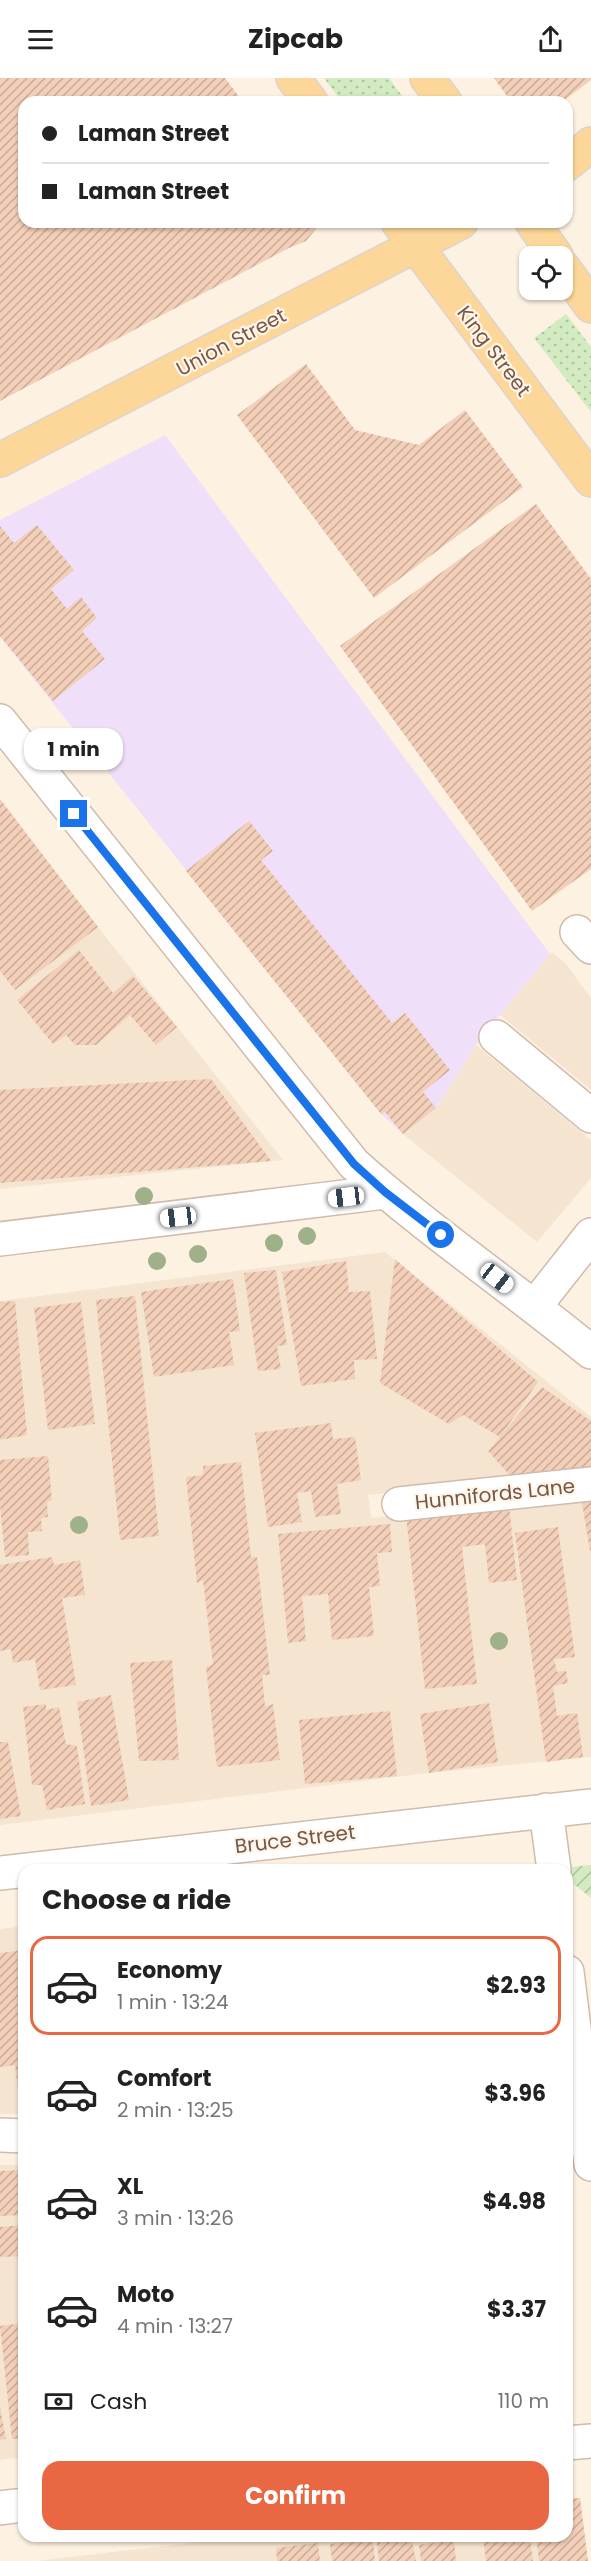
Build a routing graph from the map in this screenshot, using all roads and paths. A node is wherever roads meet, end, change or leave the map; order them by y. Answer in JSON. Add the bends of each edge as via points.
{"nodes":[{"id":1,"x":293,"y":78,"type":"edge"},
{"id":2,"x":427,"y":78,"type":"edge"},
{"id":3,"x":306,"y":96,"type":"edge"},
{"id":4,"x":440,"y":96,"type":"edge"},
{"id":5,"x":591,"y":144,"type":"edge"},
{"id":6,"x":573,"y":159,"type":"edge"},
{"id":7,"x":434,"y":228,"type":"edge"},
{"id":8,"x":536,"y":228,"type":"edge"},
{"id":9,"x":407,"y":234,"type":"edge"},
{"id":10,"x":549,"y":246,"type":"edge"},
{"id":11,"x":573,"y":281,"type":"edge"},
{"id":12,"x":591,"y":306,"type":"edge"},
{"id":13,"x":0,"y":460,"type":"edge"},
{"id":14,"x":591,"y":480,"type":"edge"},
{"id":15,"x":0,"y":721,"type":"edge"},
{"id":16,"x":496,"y":1037,"type":"dead end"},
{"id":17,"x":591,"y":1116,"type":"edge"},
{"id":18,"x":385,"y":1192,"type":"junction"},
{"id":19,"x":591,"y":1235,"type":"edge"},
{"id":20,"x":0,"y":1239,"type":"edge"},
{"id":21,"x":535,"y":1306,"type":"junction"},
{"id":22,"x":591,"y":1352,"type":"edge"},
{"id":23,"x":591,"y":1484,"type":"edge"},
{"id":24,"x":399,"y":1504,"type":"dead end"},
{"id":25,"x":591,"y":1806,"type":"edge"},
{"id":26,"x":546,"y":1810,"type":"junction"},
{"id":27,"x":78,"y":1864,"type":"edge"},
{"id":28,"x":553,"y":1864,"type":"edge"},
{"id":29,"x":18,"y":1871,"type":"edge"},
{"id":30,"x":0,"y":1873,"type":"edge"},
{"id":31,"x":573,"y":2031,"type":"edge"},
{"id":32,"x":0,"y":2135,"type":"edge"},
{"id":33,"x":18,"y":2136,"type":"edge"},
{"id":34,"x":585,"y":2149,"type":"edge"},
{"id":35,"x":591,"y":2441,"type":"edge"},
{"id":36,"x":573,"y":2442,"type":"edge"},
{"id":37,"x":18,"y":2506,"type":"edge"},
{"id":38,"x":0,"y":2508,"type":"edge"}],
"edges":[{"from":1,"to":3,"type":"main road"},
{"from":2,"to":4,"type":"main road"},
{"from":5,"to":6,"type":"main road"},
{"from":7,"to":9,"type":"main road","name":"Union Street"},
{"from":8,"to":10,"type":"main road"},
{"from":9,"to":13,"type":"main road","name":"Union Street"},
{"from":9,"to":14,"type":"main road","name":"King Street"},
{"from":11,"to":12,"type":"main road"},
{"from":15,"to":18,"type":"street","via":[[326,1132]]},
{"from":16,"to":17,"type":"street"},
{"from":18,"to":20,"type":"street"},
{"from":18,"to":21,"type":"street"},
{"from":19,"to":21,"type":"street"},
{"from":21,"to":22,"type":"street"},
{"from":23,"to":24,"type":"street","name":"Hunnifords Lane"},
{"from":25,"to":26,"type":"street","name":"Bruce Street"},
{"from":26,"to":27,"type":"street","name":"Bruce Street"},
{"from":26,"to":28,"type":"street"},
{"from":29,"to":30,"type":"street","name":"Bruce Street"},
{"from":31,"to":34,"type":"street"},
{"from":32,"to":33,"type":"street"},
{"from":35,"to":36,"type":"street"},
{"from":37,"to":38,"type":"street"}]}
